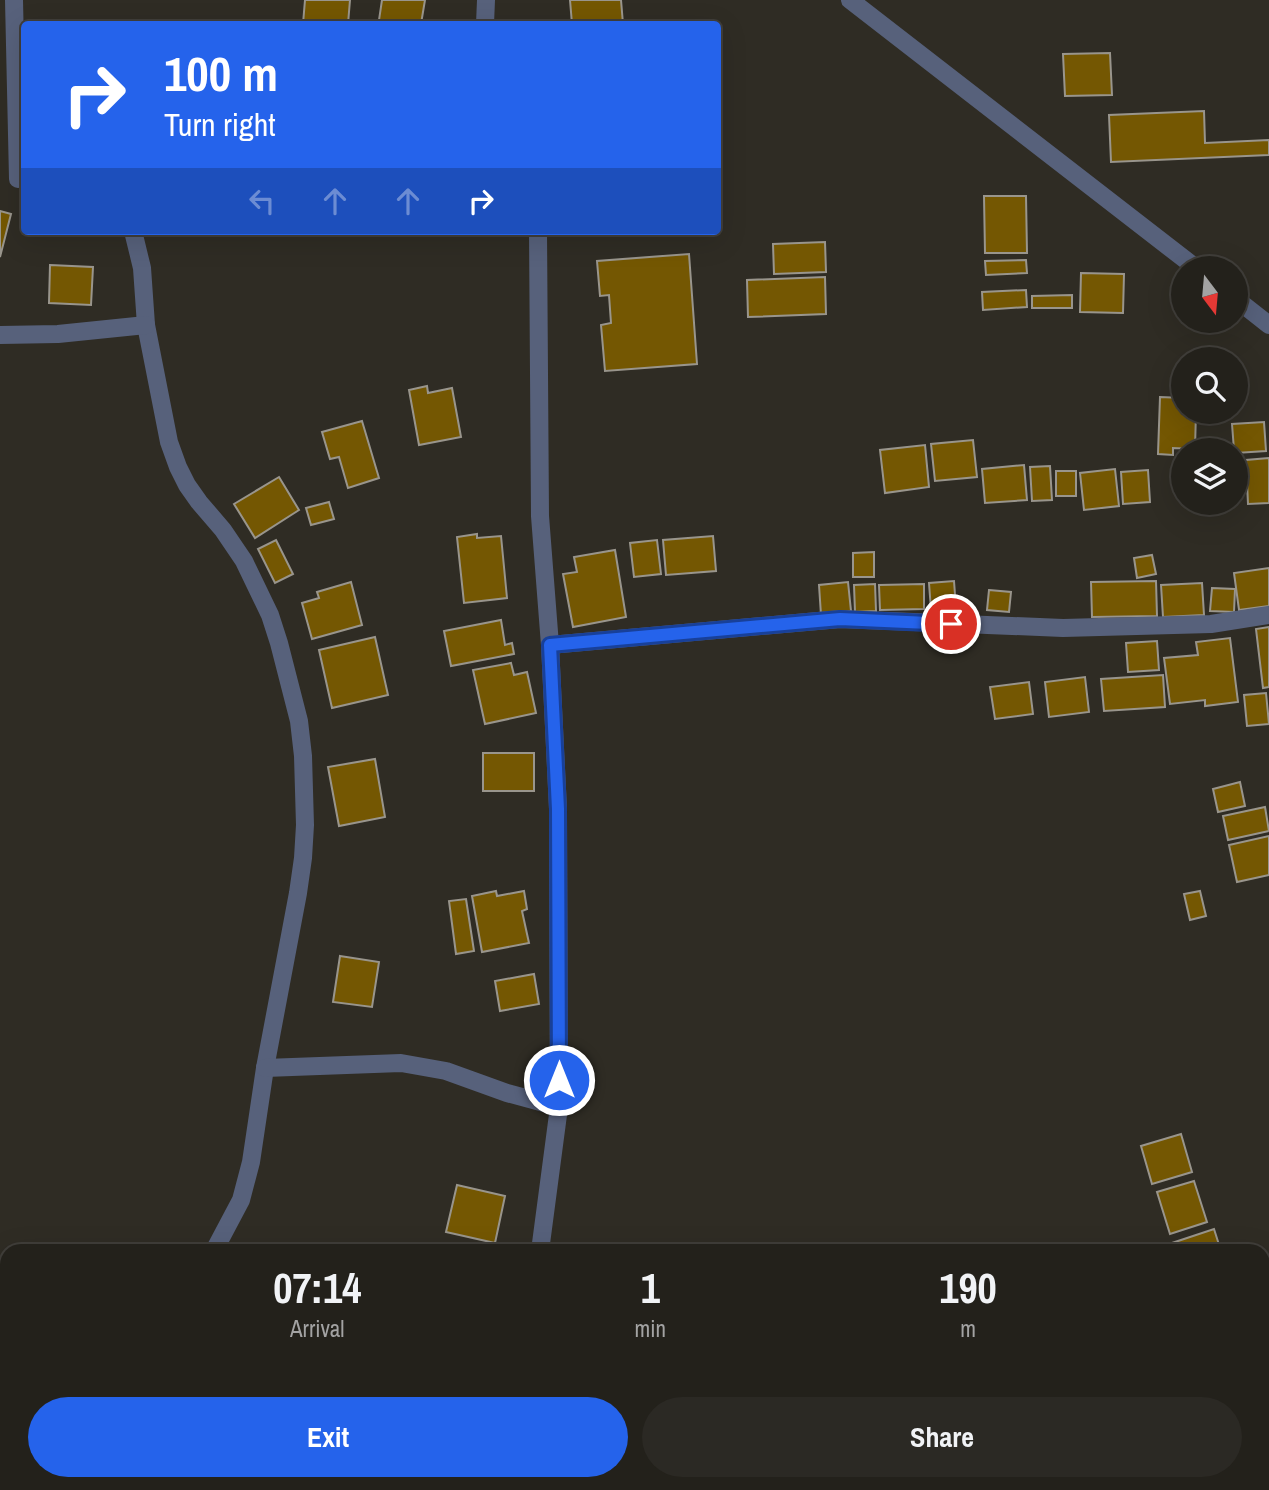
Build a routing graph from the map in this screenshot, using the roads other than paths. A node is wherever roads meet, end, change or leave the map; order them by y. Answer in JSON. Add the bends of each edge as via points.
{"nodes":[{"id":1,"x":14,"y":0,"type":"edge"},
{"id":2,"x":486,"y":0,"type":"edge"},
{"id":3,"x":850,"y":0,"type":"edge"},
{"id":4,"x":485,"y":21,"type":"edge"},
{"id":5,"x":14,"y":179,"type":"edge"},
{"id":6,"x":134,"y":235,"type":"edge"},
{"id":7,"x":538,"y":235,"type":"edge"},
{"id":8,"x":1181,"y":256,"type":"edge"},
{"id":9,"x":1248,"y":308,"type":"edge"},
{"id":10,"x":146,"y":325,"type":"junction"},
{"id":11,"x":1269,"y":325,"type":"edge"},
{"id":12,"x":0,"y":335,"type":"edge"},
{"id":13,"x":1269,"y":615,"type":"edge"},
{"id":14,"x":550,"y":645,"type":"junction"},
{"id":15,"x":265,"y":1068,"type":"junction"},
{"id":16,"x":559,"y":1107,"type":"junction"},
{"id":17,"x":218,"y":1244,"type":"edge"},
{"id":18,"x":541,"y":1244,"type":"edge"}],
"edges":[{"from":1,"to":5,"type":"street"},
{"from":2,"to":4,"type":"street"},
{"from":3,"to":8,"type":"street"},
{"from":6,"to":10,"type":"street","via":[[142,268]]},
{"from":7,"to":14,"type":"street","via":[[540,516]]},
{"from":9,"to":11,"type":"street"},
{"from":10,"to":12,"type":"street"},
{"from":10,"to":15,"type":"street","via":[[178,467],[258,587],[279,643],[299,721],[305,791],[303,858]]},
{"from":13,"to":14,"type":"street","via":[[1211,624],[1063,628],[840,619]]},
{"from":14,"to":16,"type":"street","via":[[558,809]]},
{"from":15,"to":16,"type":"street","via":[[401,1063],[446,1071]]},
{"from":15,"to":17,"type":"street","via":[[247,1181]]},
{"from":16,"to":18,"type":"street"}]}
